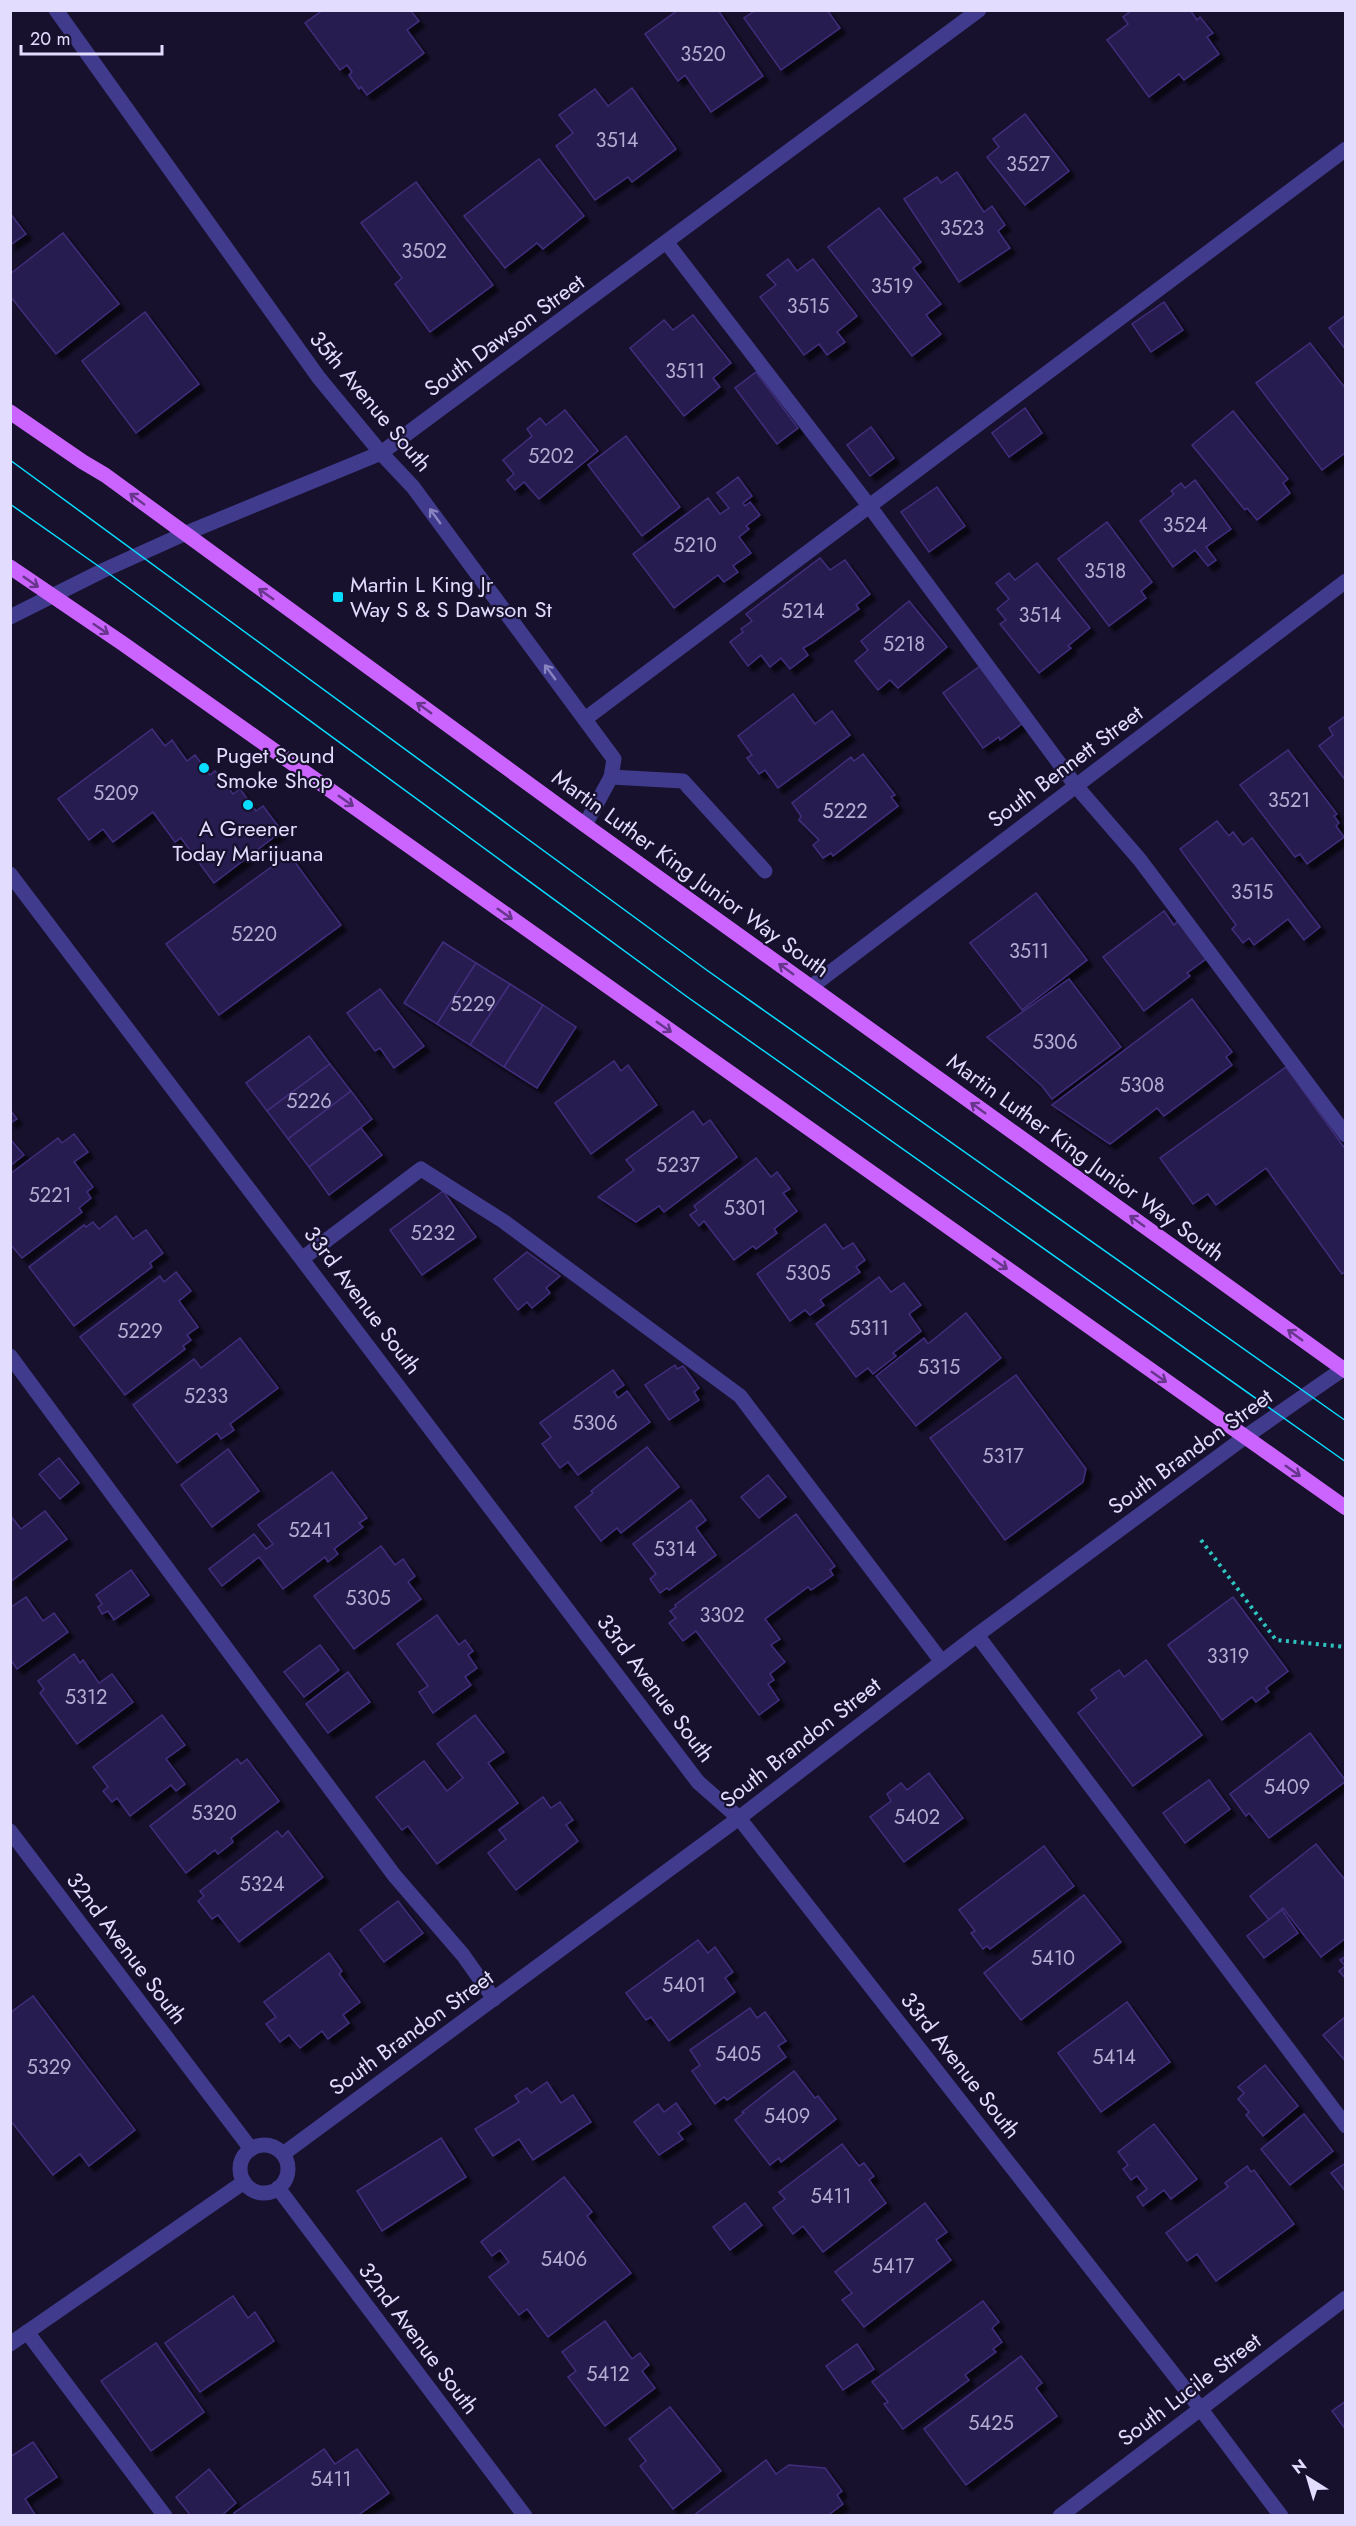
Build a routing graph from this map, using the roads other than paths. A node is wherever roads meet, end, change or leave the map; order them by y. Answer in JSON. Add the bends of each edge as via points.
{"nodes":[{"id":1,"x":56,"y":10,"type":"edge"},
{"id":2,"x":979,"y":10,"type":"edge"},
{"id":3,"x":1346,"y":148,"type":"edge"},
{"id":4,"x":667,"y":243,"type":"junction"},
{"id":5,"x":10,"y":412,"type":"edge"},
{"id":6,"x":381,"y":453,"type":"junction"},
{"id":7,"x":870,"y":507,"type":"junction"},
{"id":8,"x":184,"y":534,"type":"junction"},
{"id":9,"x":10,"y":567,"type":"edge"},
{"id":10,"x":1346,"y":581,"type":"edge"},
{"id":11,"x":52,"y":596,"type":"junction"},
{"id":12,"x":10,"y":617,"type":"edge"},
{"id":13,"x":585,"y":719,"type":"junction"},
{"id":14,"x":611,"y":777,"type":"junction"},
{"id":15,"x":1076,"y":786,"type":"junction"},
{"id":16,"x":585,"y":825,"type":"junction"},
{"id":17,"x":765,"y":871,"type":"dead end"},
{"id":18,"x":10,"y":874,"type":"edge"},
{"id":19,"x":811,"y":987,"type":"junction"},
{"id":20,"x":1346,"y":1135,"type":"edge"},
{"id":21,"x":303,"y":1258,"type":"junction"},
{"id":22,"x":10,"y":1356,"type":"edge"},
{"id":23,"x":1345,"y":1369,"type":"edge"},
{"id":24,"x":1245,"y":1437,"type":"junction"},
{"id":25,"x":1346,"y":1508,"type":"edge"},
{"id":26,"x":977,"y":1635,"type":"junction"},
{"id":27,"x":942,"y":1662,"type":"junction"},
{"id":28,"x":739,"y":1818,"type":"junction"},
{"id":29,"x":10,"y":1831,"type":"edge"},
{"id":30,"x":494,"y":1999,"type":"junction"},
{"id":31,"x":1346,"y":2126,"type":"edge"},
{"id":32,"x":251,"y":2149,"type":"junction"},
{"id":33,"x":284,"y":2154,"type":"junction"},
{"id":34,"x":244,"y":2182,"type":"junction"},
{"id":35,"x":278,"y":2188,"type":"junction"},
{"id":36,"x":1346,"y":2298,"type":"edge"},
{"id":37,"x":27,"y":2332,"type":"junction"},
{"id":38,"x":10,"y":2344,"type":"edge"},
{"id":39,"x":1200,"y":2408,"type":"junction"},
{"id":40,"x":165,"y":2516,"type":"edge"},
{"id":41,"x":525,"y":2516,"type":"edge"},
{"id":42,"x":1060,"y":2516,"type":"edge"},
{"id":43,"x":1281,"y":2516,"type":"edge"}],
"edges":[{"from":1,"to":6,"type":"street","name":"35th Avenue South","via":[[319,378]]},
{"from":2,"to":4,"type":"street","name":"South Dawson Street"},
{"from":3,"to":7,"type":"street"},
{"from":4,"to":6,"type":"street","name":"South Dawson Street"},
{"from":4,"to":7,"type":"street"},
{"from":8,"to":5,"type":"main road","name":"Martin Luther King Junior Way South","one_way":true},
{"from":6,"to":8,"type":"street","name":"South Dawson Street"},
{"from":13,"to":6,"type":"street","name":"35th Avenue South","one_way":true,"via":[[413,487]]},
{"from":7,"to":13,"type":"street"},
{"from":7,"to":15,"type":"street"},
{"from":8,"to":11,"type":"street","name":"South Dawson Street"},
{"from":16,"to":8,"type":"main road","name":"Martin Luther King Junior Way South","one_way":true},
{"from":9,"to":11,"type":"main road","one_way":true},
{"from":10,"to":15,"type":"street","name":"South Bennett Street"},
{"from":11,"to":12,"type":"street","name":"South Dawson Street"},
{"from":11,"to":24,"type":"main road","one_way":true},
{"from":13,"to":14,"type":"street","name":"35th Avenue South","via":[[614,759]]},
{"from":14,"to":16,"type":"street"},
{"from":14,"to":17,"type":"street","via":[[683,781]]},
{"from":15,"to":19,"type":"street","name":"South Bennett Street"},
{"from":15,"to":20,"type":"street","via":[[1140,860]]},
{"from":19,"to":16,"type":"main road","name":"Martin Luther King Junior Way South","one_way":true},
{"from":18,"to":21,"type":"street","name":"33rd Avenue South"},
{"from":23,"to":19,"type":"main road","name":"Martin Luther King Junior Way South","one_way":true},
{"from":21,"to":27,"type":"street","via":[[421,1169],[475,1203],[740,1396]]},
{"from":21,"to":28,"type":"street","name":"33rd Avenue South","via":[[698,1782]]},
{"from":22,"to":30,"type":"street","via":[[394,1875],[463,1955]]},
{"from":23,"to":24,"type":"street","name":"South Brandon Street"},
{"from":24,"to":25,"type":"main road","one_way":true},
{"from":24,"to":26,"type":"street","name":"South Brandon Street"},
{"from":26,"to":27,"type":"street","name":"South Brandon Street"},
{"from":26,"to":31,"type":"street"},
{"from":27,"to":28,"type":"street","name":"South Brandon Street"},
{"from":28,"to":30,"type":"street","name":"South Brandon Street"},
{"from":28,"to":39,"type":"street","name":"33rd Avenue South"},
{"from":29,"to":32,"type":"street","name":"32nd Avenue South"},
{"from":30,"to":33,"type":"street","name":"South Brandon Street"},
{"from":32,"to":33,"type":"street","via":[[264,2144]]},
{"from":32,"to":34,"type":"street","via":[[240,2164]]},
{"from":33,"to":35,"type":"street","via":[[288,2172]]},
{"from":34,"to":35,"type":"street","via":[[260,2193]]},
{"from":34,"to":37,"type":"street"},
{"from":35,"to":41,"type":"street","name":"32nd Avenue South"},
{"from":36,"to":39,"type":"street","name":"South Lucile Street"},
{"from":37,"to":38,"type":"street"},
{"from":37,"to":40,"type":"street"},
{"from":39,"to":42,"type":"street","name":"South Lucile Street"},
{"from":39,"to":43,"type":"street","name":"33rd Avenue South"}]}
